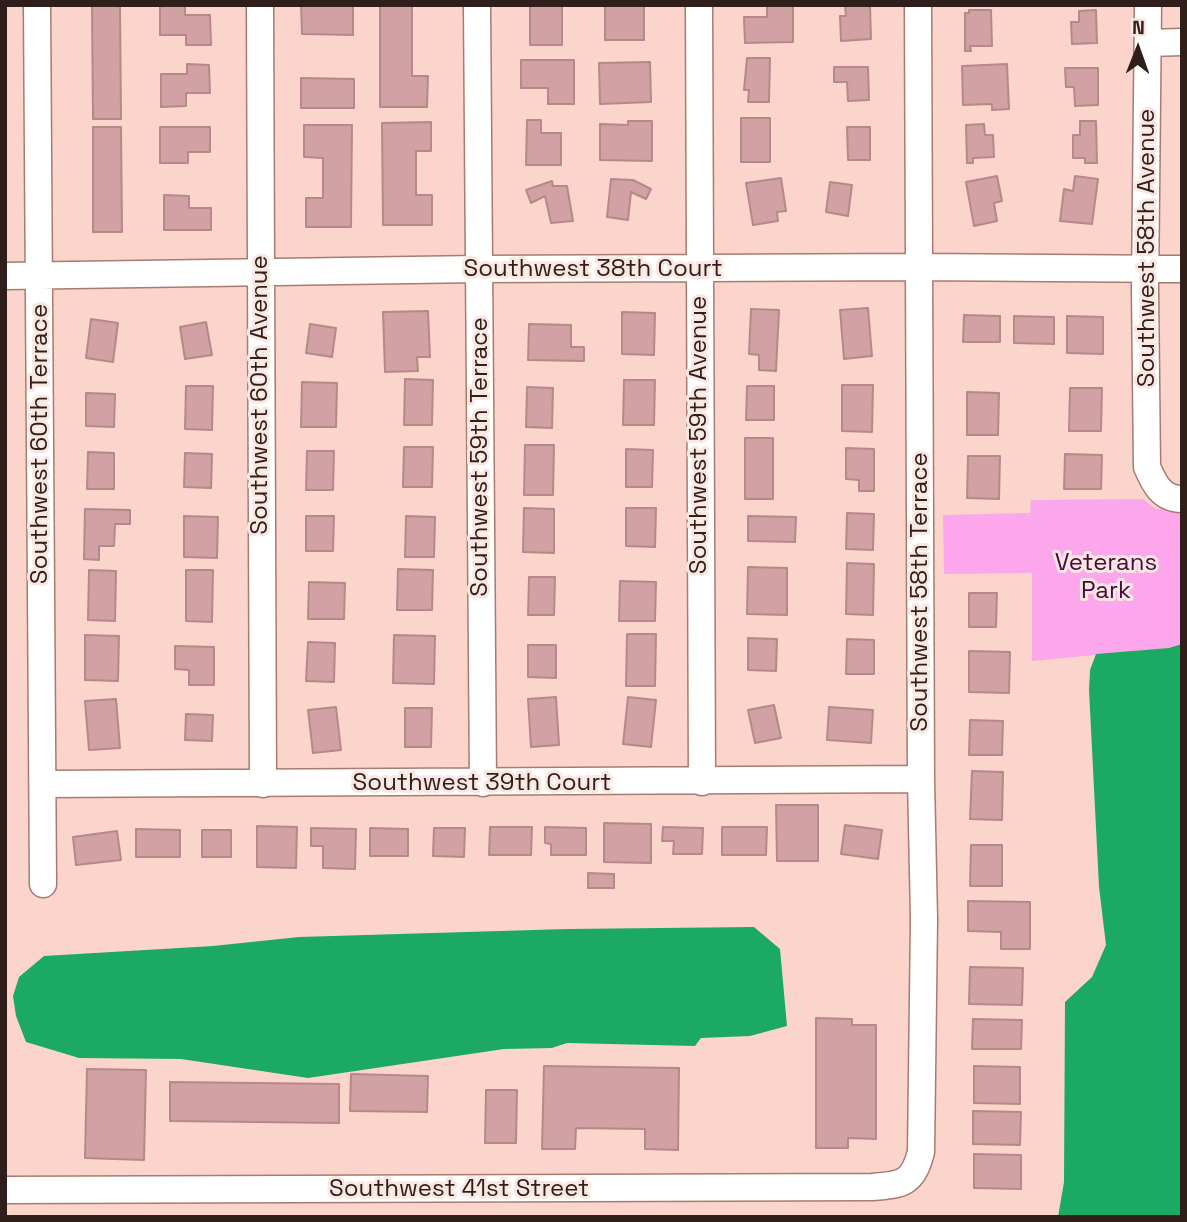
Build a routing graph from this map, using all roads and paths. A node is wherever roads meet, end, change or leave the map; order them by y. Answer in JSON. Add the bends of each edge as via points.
{"nodes":[{"id":1,"x":37,"y":5,"type":"edge"},
{"id":2,"x":260,"y":5,"type":"edge"},
{"id":3,"x":477,"y":5,"type":"edge"},
{"id":4,"x":699,"y":5,"type":"edge"},
{"id":5,"x":918,"y":5,"type":"edge"},
{"id":6,"x":1148,"y":5,"type":"edge"},
{"id":7,"x":1182,"y":42,"type":"edge"},
{"id":8,"x":1148,"y":43,"type":"junction"},
{"id":9,"x":919,"y":267,"type":"junction"},
{"id":10,"x":698,"y":268,"type":"junction"},
{"id":11,"x":479,"y":269,"type":"junction"},
{"id":12,"x":1182,"y":269,"type":"edge"},
{"id":13,"x":1145,"y":270,"type":"junction"},
{"id":14,"x":260,"y":273,"type":"junction"},
{"id":15,"x":5,"y":276,"type":"edge"},
{"id":16,"x":39,"y":276,"type":"junction"},
{"id":17,"x":1182,"y":499,"type":"edge"},
{"id":18,"x":921,"y":779,"type":"junction"},
{"id":19,"x":702,"y":782,"type":"junction"},
{"id":20,"x":483,"y":783,"type":"junction"},
{"id":21,"x":43,"y":784,"type":"junction"},
{"id":22,"x":262,"y":784,"type":"junction"},
{"id":23,"x":43,"y":884,"type":"dead end"},
{"id":24,"x":911,"y":1177,"type":"joint"},
{"id":25,"x":5,"y":1190,"type":"edge"}],
"edges":[{"from":1,"to":16,"type":"street","name":"Southwest 60th Terrace"},
{"from":2,"to":14,"type":"street","name":"Southwest 60th Avenue"},
{"from":3,"to":11,"type":"street","name":"Southwest 59th Terrace"},
{"from":4,"to":10,"type":"street","name":"Southwest 59th Avenue"},
{"from":5,"to":9,"type":"street","name":"Southwest 58th Terrace"},
{"from":6,"to":8,"type":"street","name":"Southwest 58th Avenue"},
{"from":7,"to":8,"type":"street"},
{"from":8,"to":13,"type":"street","name":"Southwest 58th Avenue"},
{"from":9,"to":10,"type":"street","name":"Southwest 38th Court"},
{"from":9,"to":13,"type":"street","name":"Southwest 38th Court"},
{"from":9,"to":18,"type":"street","name":"Southwest 58th Terrace"},
{"from":10,"to":11,"type":"street","name":"Southwest 38th Court"},
{"from":10,"to":19,"type":"street","name":"Southwest 59th Avenue"},
{"from":11,"to":14,"type":"street","name":"Southwest 38th Court"},
{"from":11,"to":20,"type":"street","name":"Southwest 59th Terrace"},
{"from":12,"to":13,"type":"street","name":"Southwest 38th Court"},
{"from":13,"to":17,"type":"street","name":"Southwest 58th Avenue","via":[[1147,467],[1157,489]]},
{"from":14,"to":16,"type":"street","name":"Southwest 38th Court"},
{"from":14,"to":22,"type":"street","name":"Southwest 60th Avenue"},
{"from":15,"to":16,"type":"street","name":"Southwest 38th Court"},
{"from":16,"to":21,"type":"street","name":"Southwest 60th Terrace"},
{"from":18,"to":19,"type":"street","name":"Southwest 39th Court"},
{"from":18,"to":24,"type":"street","name":"Southwest 58th Terrace","via":[[922,1152]]},
{"from":19,"to":20,"type":"street","name":"Southwest 39th Court"},
{"from":20,"to":22,"type":"street","name":"Southwest 39th Court"},
{"from":21,"to":22,"type":"street","name":"Southwest 39th Court"},
{"from":21,"to":23,"type":"street","name":"Southwest 60th Terrace"},
{"from":24,"to":25,"type":"street","name":"Southwest 41st Street","via":[[900,1184],[872,1186]]}]}
